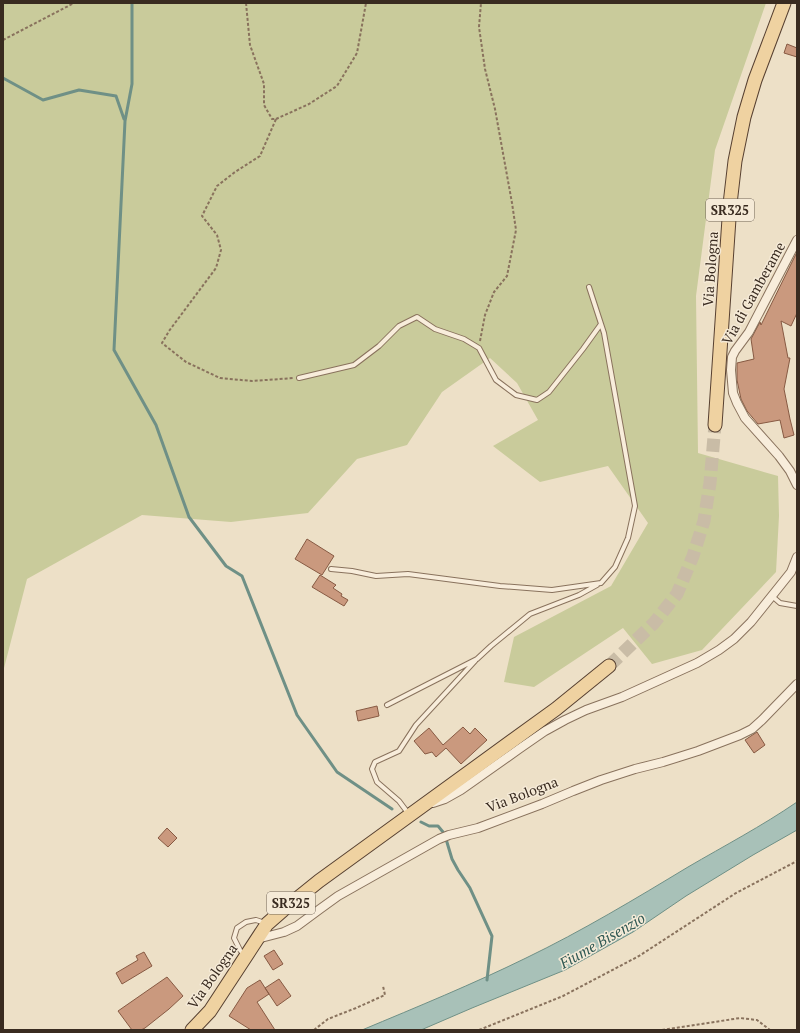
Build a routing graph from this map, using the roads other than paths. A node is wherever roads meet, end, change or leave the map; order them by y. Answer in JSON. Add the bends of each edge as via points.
{"nodes":[{"id":1,"x":784,"y":3,"type":"edge"},
{"id":2,"x":797,"y":240,"type":"edge"},
{"id":3,"x":589,"y":287,"type":"dead end"},
{"id":4,"x":601,"y":324,"type":"junction"},
{"id":5,"x":299,"y":378,"type":"road end"},
{"id":6,"x":715,"y":425,"type":"tunnel mouth"},
{"id":7,"x":797,"y":485,"type":"edge"},
{"id":8,"x":797,"y":557,"type":"edge"},
{"id":9,"x":332,"y":569,"type":"dead end"},
{"id":10,"x":601,"y":583,"type":"junction"},
{"id":11,"x":772,"y":596,"type":"junction"},
{"id":12,"x":797,"y":606,"type":"edge"},
{"id":13,"x":477,"y":659,"type":"junction"},
{"id":14,"x":608,"y":666,"type":"tunnel mouth"},
{"id":15,"x":797,"y":684,"type":"edge"},
{"id":16,"x":387,"y":705,"type":"dead end"},
{"id":17,"x":421,"y":807,"type":"junction"},
{"id":18,"x":410,"y":816,"type":"junction"},
{"id":19,"x":268,"y":924,"type":"junction"},
{"id":20,"x":257,"y":939,"type":"junction"},
{"id":21,"x":246,"y":956,"type":"junction"},
{"id":22,"x":192,"y":1030,"type":"edge"}],
"edges":[{"from":1,"to":6,"type":"main road","name":"Via Bologna","number":"SR325","via":[[755,80],[735,161]]},
{"from":2,"to":7,"type":"street","name":"Via di Gamberame","via":[[749,332],[735,351],[731,370],[733,393],[745,418],[783,461]]},
{"from":3,"to":4,"type":"lane"},
{"from":4,"to":5,"type":"lane","via":[[549,392],[537,400],[516,395],[496,380],[479,348],[464,339],[435,329],[417,317],[399,326],[379,346],[354,365]]},
{"from":4,"to":10,"type":"lane","via":[[635,506],[628,538],[615,567]]},
{"from":8,"to":11,"type":"street","name":"Via Bologna","via":[[791,572]]},
{"from":9,"to":10,"type":"lane","via":[[376,576],[408,574],[552,590]]},
{"from":10,"to":13,"type":"lane","via":[[579,595],[530,614]]},
{"from":11,"to":12,"type":"lane","via":[[780,603]]},
{"from":11,"to":17,"type":"street","name":"Via Bologna","via":[[734,639],[708,657],[643,688],[565,720],[544,731],[461,790],[445,799]]},
{"from":13,"to":16,"type":"lane"},
{"from":13,"to":18,"type":"lane","via":[[416,725],[399,751],[375,762],[372,770],[377,782],[399,801]]},
{"from":14,"to":17,"type":"main road","name":"Via Bologna","number":"SR325","via":[[556,709]]},
{"from":15,"to":20,"type":"street","name":"Via Bologna","via":[[752,729],[740,735],[601,780],[478,828],[439,839],[338,896],[297,926]]},
{"from":17,"to":18,"type":"main road","name":"Via Bologna","number":"SR325"},
{"from":18,"to":19,"type":"main road","name":"Via Bologna","number":"SR325","via":[[319,881]]},
{"from":19,"to":20,"type":"main road","name":"Via Bologna","number":"SR325"},
{"from":19,"to":21,"type":"lane","via":[[256,920],[246,922],[237,928],[234,938]]},
{"from":20,"to":21,"type":"main road","name":"Via Bologna","number":"SR325"},
{"from":21,"to":22,"type":"main road","name":"Via Bologna","number":"SR325","via":[[210,1010]]}]}
